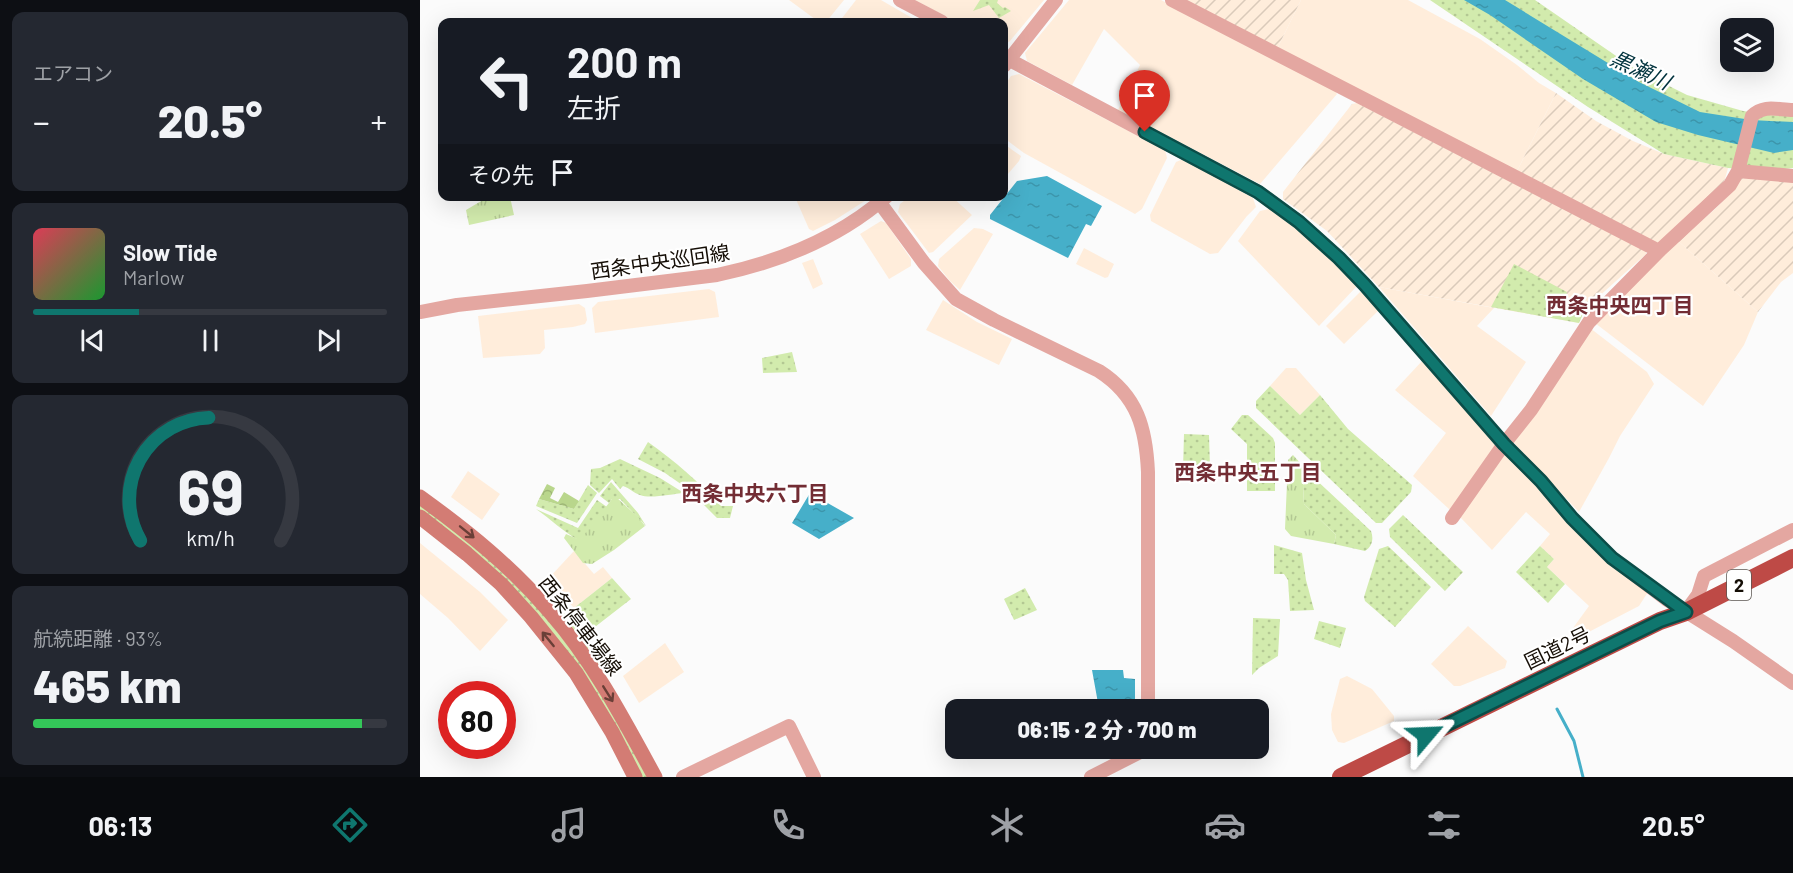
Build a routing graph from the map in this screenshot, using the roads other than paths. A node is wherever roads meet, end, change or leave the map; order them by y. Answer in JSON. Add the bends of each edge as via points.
{"nodes":[{"id":1,"x":900,"y":0,"type":"edge"},
{"id":2,"x":1056,"y":0,"type":"edge"},
{"id":3,"x":1172,"y":0,"type":"edge"},
{"id":4,"x":934,"y":18,"type":"edge"},
{"id":5,"x":1008,"y":57,"type":"edge"},
{"id":6,"x":1008,"y":63,"type":"edge"},
{"id":7,"x":1793,"y":110,"type":"edge"},
{"id":8,"x":1738,"y":171,"type":"junction"},
{"id":9,"x":1793,"y":176,"type":"edge"},
{"id":10,"x":882,"y":201,"type":"edge"},
{"id":11,"x":885,"y":201,"type":"edge"},
{"id":12,"x":1659,"y":251,"type":"junction"},
{"id":13,"x":420,"y":312,"type":"edge"},
{"id":14,"x":1504,"y":444,"type":"junction"},
{"id":15,"x":420,"y":497,"type":"edge"},
{"id":16,"x":420,"y":517,"type":"edge"},
{"id":17,"x":1452,"y":518,"type":"dead end"},
{"id":18,"x":1793,"y":530,"type":"edge"},
{"id":19,"x":1793,"y":558,"type":"edge"},
{"id":20,"x":1686,"y":612,"type":"junction"},
{"id":21,"x":1793,"y":683,"type":"edge"},
{"id":22,"x":1148,"y":699,"type":"edge"},
{"id":23,"x":1126,"y":759,"type":"edge"},
{"id":24,"x":635,"y":777,"type":"edge"},
{"id":25,"x":655,"y":777,"type":"edge"},
{"id":26,"x":683,"y":777,"type":"edge"},
{"id":27,"x":814,"y":777,"type":"edge"},
{"id":28,"x":1091,"y":777,"type":"edge"},
{"id":29,"x":1341,"y":777,"type":"edge"}],
"edges":[{"from":1,"to":4,"type":"street"},
{"from":2,"to":5,"type":"street"},
{"from":3,"to":12,"type":"street"},
{"from":6,"to":14,"type":"street","via":[[1258,192],[1299,222],[1365,285]]},
{"from":7,"to":8,"type":"street","via":[[1767,108],[1752,116]]},
{"from":8,"to":9,"type":"street"},
{"from":8,"to":12,"type":"street","via":[[1721,196]]},
{"from":10,"to":13,"type":"street","name":"西条中央巡回線","via":[[811,246],[732,272]]},
{"from":11,"to":22,"type":"street","via":[[924,263],[956,298],[1105,375],[1138,414],[1148,472]]},
{"from":12,"to":14,"type":"street","via":[[1588,322]]},
{"from":14,"to":17,"type":"street"},
{"from":14,"to":20,"type":"street","via":[[1612,558]]},
{"from":15,"to":25,"type":"main road","name":"西条停車場線","one_way":true,"via":[[485,548],[550,612],[589,664]]},
{"from":24,"to":16,"type":"main road","name":"西条停車場線","one_way":true,"via":[[576,673],[531,617],[467,554]]},
{"from":18,"to":20,"type":"street","via":[[1704,576],[1698,595]]},
{"from":19,"to":20,"type":"highway","name":"国道2号","number":"2"},
{"from":20,"to":21,"type":"street"},
{"from":20,"to":29,"type":"highway","name":"国道2号","number":"2","via":[[1660,621]]},
{"from":23,"to":28,"type":"street"},
{"from":26,"to":27,"type":"street","via":[[789,726]]}]}
